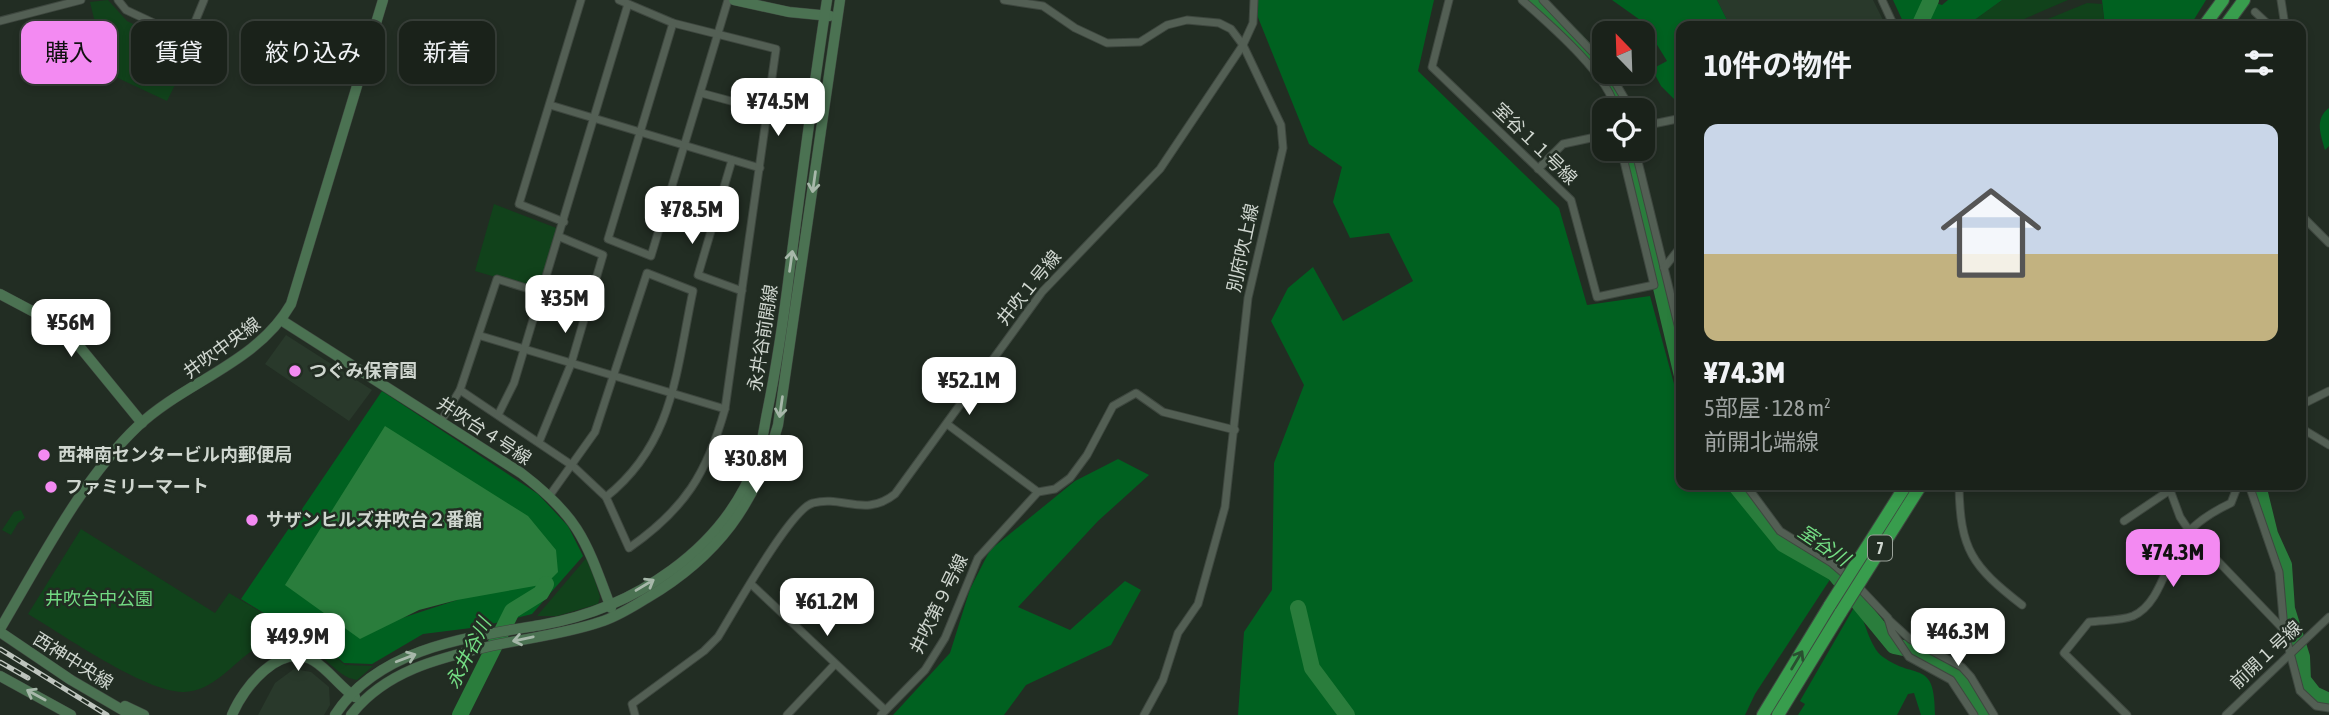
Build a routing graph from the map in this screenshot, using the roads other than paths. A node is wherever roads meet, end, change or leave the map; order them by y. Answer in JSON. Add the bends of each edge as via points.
{"nodes":[{"id":1,"x":46,"y":0,"type":"edge"},
{"id":2,"x":81,"y":0,"type":"edge"},
{"id":3,"x":118,"y":0,"type":"edge"},
{"id":4,"x":204,"y":0,"type":"edge"},
{"id":5,"x":383,"y":0,"type":"edge"},
{"id":6,"x":581,"y":0,"type":"edge"},
{"id":7,"x":619,"y":0,"type":"edge"},
{"id":8,"x":728,"y":0,"type":"edge"},
{"id":9,"x":734,"y":0,"type":"edge"},
{"id":10,"x":827,"y":0,"type":"edge"},
{"id":11,"x":840,"y":0,"type":"edge"},
{"id":12,"x":1004,"y":0,"type":"edge"},
{"id":13,"x":1254,"y":0,"type":"edge"},
{"id":14,"x":1449,"y":0,"type":"edge"},
{"id":15,"x":1522,"y":0,"type":"edge"},
{"id":16,"x":1543,"y":0,"type":"edge"},
{"id":17,"x":1882,"y":0,"type":"edge"},
{"id":18,"x":2215,"y":0,"type":"edge"},
{"id":19,"x":2223,"y":0,"type":"edge"},
{"id":20,"x":2246,"y":0,"type":"edge"},
{"id":21,"x":2281,"y":0,"type":"edge"},
{"id":22,"x":628,"y":4,"type":"junction"},
{"id":23,"x":48,"y":9,"type":"junction"},
{"id":24,"x":2255,"y":12,"type":"dead end"},
{"id":25,"x":824,"y":16,"type":"junction"},
{"id":26,"x":837,"y":17,"type":"junction"},
{"id":27,"x":0,"y":21,"type":"edge"},
{"id":28,"x":1892,"y":21,"type":"edge"},
{"id":29,"x":2204,"y":21,"type":"edge"},
{"id":30,"x":2206,"y":21,"type":"edge"},
{"id":31,"x":2229,"y":21,"type":"edge"},
{"id":32,"x":2265,"y":21,"type":"edge"},
{"id":33,"x":2283,"y":21,"type":"edge"},
{"id":34,"x":673,"y":23,"type":"junction"},
{"id":35,"x":718,"y":35,"type":"junction"},
{"id":36,"x":1243,"y":45,"type":"junction"},
{"id":37,"x":1592,"y":51,"type":"edge"},
{"id":38,"x":701,"y":93,"type":"junction"},
{"id":39,"x":1609,"y":98,"type":"edge"},
{"id":40,"x":550,"y":105,"type":"junction"},
{"id":41,"x":768,"y":111,"type":"junction"},
{"id":42,"x":594,"y":119,"type":"junction"},
{"id":43,"x":1676,"y":119,"type":"edge"},
{"id":44,"x":1655,"y":124,"type":"edge"},
{"id":45,"x":639,"y":132,"type":"junction"},
{"id":46,"x":1592,"y":138,"type":"edge"},
{"id":47,"x":685,"y":146,"type":"junction"},
{"id":48,"x":732,"y":160,"type":"junction"},
{"id":49,"x":1624,"y":161,"type":"edge"},
{"id":50,"x":1638,"y":161,"type":"edge"},
{"id":51,"x":760,"y":168,"type":"junction"},
{"id":52,"x":1538,"y":169,"type":"junction"},
{"id":53,"x":2306,"y":220,"type":"edge"},
{"id":54,"x":564,"y":222,"type":"junction"},
{"id":55,"x":560,"y":237,"type":"junction"},
{"id":56,"x":2329,"y":243,"type":"edge"},
{"id":57,"x":1676,"y":253,"type":"edge"},
{"id":58,"x":1664,"y":268,"type":"junction"},
{"id":59,"x":742,"y":291,"type":"junction"},
{"id":60,"x":542,"y":293,"type":"junction"},
{"id":61,"x":0,"y":294,"type":"edge"},
{"id":62,"x":1676,"y":317,"type":"edge"},
{"id":63,"x":281,"y":320,"type":"junction"},
{"id":64,"x":481,"y":335,"type":"junction"},
{"id":65,"x":525,"y":349,"type":"junction"},
{"id":66,"x":571,"y":364,"type":"junction"},
{"id":67,"x":615,"y":377,"type":"junction"},
{"id":68,"x":460,"y":390,"type":"junction"},
{"id":69,"x":2329,"y":391,"type":"edge"},
{"id":70,"x":671,"y":394,"type":"junction"},
{"id":71,"x":2306,"y":402,"type":"edge"},
{"id":72,"x":725,"y":409,"type":"junction"},
{"id":73,"x":498,"y":415,"type":"junction"},
{"id":74,"x":441,"y":421,"type":"junction"},
{"id":75,"x":142,"y":423,"type":"junction"},
{"id":76,"x":947,"y":424,"type":"junction"},
{"id":77,"x":1235,"y":430,"type":"junction"},
{"id":78,"x":2306,"y":431,"type":"edge"},
{"id":79,"x":539,"y":442,"type":"junction"},
{"id":80,"x":2329,"y":445,"type":"edge"},
{"id":81,"x":573,"y":466,"type":"junction"},
{"id":82,"x":1750,"y":490,"type":"edge"},
{"id":83,"x":1903,"y":490,"type":"edge"},
{"id":84,"x":1910,"y":490,"type":"edge"},
{"id":85,"x":1918,"y":490,"type":"edge"},
{"id":86,"x":1959,"y":490,"type":"edge"},
{"id":87,"x":2170,"y":490,"type":"joint"},
{"id":88,"x":2236,"y":490,"type":"edge"},
{"id":89,"x":2251,"y":490,"type":"edge"},
{"id":90,"x":1038,"y":492,"type":"junction"},
{"id":91,"x":550,"y":495,"type":"junction"},
{"id":92,"x":606,"y":497,"type":"junction"},
{"id":93,"x":2124,"y":521,"type":"dead end"},
{"id":94,"x":2190,"y":533,"type":"junction"},
{"id":95,"x":1854,"y":582,"type":"junction"},
{"id":96,"x":751,"y":584,"type":"junction"},
{"id":97,"x":610,"y":605,"type":"junction"},
{"id":98,"x":2022,"y":605,"type":"dead end"},
{"id":99,"x":1836,"y":609,"type":"junction"},
{"id":100,"x":614,"y":617,"type":"junction"},
{"id":101,"x":2329,"y":617,"type":"edge"},
{"id":102,"x":1888,"y":618,"type":"junction"},
{"id":103,"x":2284,"y":630,"type":"junction"},
{"id":104,"x":0,"y":631,"type":"edge"},
{"id":105,"x":2293,"y":651,"type":"junction"},
{"id":106,"x":835,"y":664,"type":"junction"},
{"id":107,"x":0,"y":676,"type":"edge"},
{"id":108,"x":71,"y":680,"type":"junction"},
{"id":109,"x":349,"y":694,"type":"junction"},
{"id":110,"x":361,"y":702,"type":"junction"},
{"id":111,"x":2329,"y":708,"type":"edge"},
{"id":112,"x":234,"y":711,"type":"edge"},
{"id":113,"x":883,"y":713,"type":"edge"},
{"id":114,"x":71,"y":715,"type":"edge"},
{"id":115,"x":131,"y":715,"type":"edge"},
{"id":116,"x":145,"y":715,"type":"edge"},
{"id":117,"x":224,"y":715,"type":"edge"},
{"id":118,"x":335,"y":715,"type":"edge"},
{"id":119,"x":351,"y":715,"type":"edge"},
{"id":120,"x":635,"y":715,"type":"edge"},
{"id":121,"x":787,"y":715,"type":"edge"},
{"id":122,"x":1144,"y":715,"type":"edge"},
{"id":123,"x":1763,"y":715,"type":"edge"},
{"id":124,"x":1778,"y":715,"type":"edge"},
{"id":125,"x":1974,"y":715,"type":"edge"},
{"id":126,"x":1994,"y":715,"type":"edge"},
{"id":127,"x":2127,"y":715,"type":"edge"},
{"id":128,"x":2225,"y":715,"type":"edge"}],
"edges":[{"from":1,"to":23,"type":"street"},
{"from":2,"to":23,"type":"street"},
{"from":3,"to":4,"type":"street","via":[[126,10],[188,39]]},
{"from":5,"to":63,"type":"street","name":"井吹中央線","via":[[291,304]]},
{"from":6,"to":40,"type":"street"},
{"from":7,"to":22,"type":"street"},
{"from":8,"to":35,"type":"street"},
{"from":9,"to":25,"type":"street"},
{"from":10,"to":25,"type":"street","name":"永井谷前開線"},
{"from":11,"to":26,"type":"street","name":"永井谷前開線"},
{"from":12,"to":36,"type":"street","name":"別府吹上線","via":[[1043,6],[1107,43],[1140,42],[1167,25],[1187,20],[1219,23],[1231,29]]},
{"from":13,"to":36,"type":"street","name":"井吹１号線","via":[[1253,23]]},
{"from":14,"to":52,"type":"street","name":"室谷１１号線","via":[[1432,67]]},
{"from":15,"to":39,"type":"street","via":[[1566,39],[1598,77]]},
{"from":16,"to":37,"type":"street"},
{"from":17,"to":28,"type":"street"},
{"from":18,"to":29,"type":"highway"},
{"from":19,"to":30,"type":"highway"},
{"from":20,"to":31,"type":"highway"},
{"from":21,"to":33,"type":"street"},
{"from":22,"to":34,"type":"street"},
{"from":22,"to":42,"type":"street"},
{"from":23,"to":27,"type":"street"},
{"from":24,"to":32,"type":"street"},
{"from":25,"to":26,"type":"street"},
{"from":97,"to":25,"type":"street","name":"永井谷前開線","one_way":true,"via":[[676,567],[709,540],[734,506],[757,459],[777,365]]},
{"from":26,"to":100,"type":"street","name":"永井谷前開線","one_way":true,"via":[[780,412],[768,463],[747,506],[721,540],[680,579]]},
{"from":34,"to":35,"type":"street"},
{"from":34,"to":45,"type":"street"},
{"from":35,"to":38,"type":"street"},
{"from":35,"to":41,"type":"street","via":[[776,49]]},
{"from":36,"to":76,"type":"street","name":"井吹１号線","via":[[1160,169],[1042,292]]},
{"from":36,"to":77,"type":"street","name":"別府吹上線","via":[[1281,125],[1283,148],[1248,298]]},
{"from":38,"to":41,"type":"street"},
{"from":38,"to":47,"type":"street"},
{"from":40,"to":42,"type":"street"},
{"from":40,"to":54,"type":"street","via":[[519,204]]},
{"from":41,"to":51,"type":"street"},
{"from":42,"to":45,"type":"street"},
{"from":42,"to":54,"type":"street"},
{"from":43,"to":44,"type":"street"},
{"from":45,"to":47,"type":"street"},
{"from":45,"to":47,"type":"street","via":[[608,239],[651,256]]},
{"from":46,"to":52,"type":"street","via":[[1563,145]]},
{"from":47,"to":48,"type":"street"},
{"from":48,"to":51,"type":"street"},
{"from":48,"to":59,"type":"street","via":[[698,275]]},
{"from":49,"to":52,"type":"street","name":"室谷１１号線","via":[[1654,285],[1597,297],[1571,200]]},
{"from":50,"to":58,"type":"street"},
{"from":51,"to":59,"type":"street"},
{"from":53,"to":56,"type":"street"},
{"from":54,"to":55,"type":"street"},
{"from":55,"to":60,"type":"street"},
{"from":55,"to":66,"type":"street","via":[[603,255]]},
{"from":57,"to":58,"type":"street"},
{"from":58,"to":62,"type":"street"},
{"from":59,"to":72,"type":"street"},
{"from":60,"to":64,"type":"street","via":[[498,279]]},
{"from":60,"to":65,"type":"street"},
{"from":61,"to":75,"type":"street","via":[[49,320],[79,346]]},
{"from":63,"to":74,"type":"street","name":"井吹台４号線"},
{"from":63,"to":75,"type":"street","name":"井吹中央線","via":[[251,348]]},
{"from":64,"to":65,"type":"street"},
{"from":64,"to":68,"type":"street"},
{"from":65,"to":66,"type":"street"},
{"from":65,"to":73,"type":"street"},
{"from":66,"to":67,"type":"street"},
{"from":66,"to":79,"type":"street"},
{"from":67,"to":70,"type":"street"},
{"from":67,"to":70,"type":"street","via":[[647,273],[693,291]]},
{"from":67,"to":81,"type":"street","via":[[595,432]]},
{"from":68,"to":73,"type":"street"},
{"from":68,"to":74,"type":"street"},
{"from":69,"to":71,"type":"street"},
{"from":70,"to":72,"type":"street"},
{"from":70,"to":92,"type":"street","via":[[659,434],[644,460]]},
{"from":72,"to":92,"type":"street","via":[[713,453],[691,489],[658,528],[629,548]]},
{"from":73,"to":79,"type":"street"},
{"from":74,"to":91,"type":"street","name":"井吹台４号線"},
{"from":75,"to":104,"type":"street","name":"井吹中央線","via":[[94,477]]},
{"from":76,"to":90,"type":"street"},
{"from":76,"to":96,"type":"street","name":"井吹１号線","via":[[886,502],[868,507],[806,505]]},
{"from":77,"to":90,"type":"street","name":"井吹第９号線","via":[[1163,412],[1136,393],[1128,395],[1113,407],[1070,478],[1055,489]]},
{"from":77,"to":122,"type":"street","name":"別府吹上線","via":[[1225,507],[1198,604],[1178,633],[1163,680]]},
{"from":78,"to":80,"type":"street"},
{"from":79,"to":81,"type":"street"},
{"from":81,"to":91,"type":"street"},
{"from":81,"to":92,"type":"street"},
{"from":82,"to":95,"type":"street","via":[[1780,531]]},
{"from":83,"to":99,"type":"highway","number":"7","bridge":true},
{"from":84,"to":95,"type":"street"},
{"from":85,"to":99,"type":"highway","number":"7","bridge":true},
{"from":86,"to":98,"type":"street","via":[[1966,542],[1980,569]]},
{"from":87,"to":93,"type":"street"},
{"from":87,"to":94,"type":"street"},
{"from":88,"to":94,"type":"street","via":[[2231,503],[2209,513]]},
{"from":89,"to":103,"type":"street","via":[[2279,572]]},
{"from":90,"to":113,"type":"street","name":"井吹第９号線","via":[[978,558],[945,638],[925,670]]},
{"from":91,"to":97,"type":"street","name":"井吹台４号線","via":[[583,536]]},
{"from":94,"to":103,"type":"street"},
{"from":94,"to":127,"type":"street","via":[[2180,542],[2144,608],[2133,616],[2089,622],[2064,653]]},
{"from":95,"to":102,"type":"street"},
{"from":96,"to":106,"type":"street"},
{"from":96,"to":120,"type":"street","name":"井吹１号線","via":[[718,638],[632,704]]},
{"from":97,"to":100,"type":"street","name":"井吹台４号線"},
{"from":109,"to":97,"type":"street","name":"永井谷前開線","one_way":true,"via":[[396,661],[460,638],[564,621]]},
{"from":123,"to":99,"type":"highway","number":"7","one_way":true},
{"from":99,"to":124,"type":"highway","number":"7"},
{"from":100,"to":110,"type":"street","name":"永井谷前開線","one_way":true,"via":[[439,657],[397,675]]},
{"from":101,"to":105,"type":"street","name":"前開１号線"},
{"from":102,"to":125,"type":"street","via":[[1909,657],[1951,680]]},
{"from":102,"to":126,"type":"street","via":[[1910,639],[1962,667]]},
{"from":103,"to":105,"type":"street"},
{"from":104,"to":108,"type":"street","name":"西神中央線"},
{"from":105,"to":111,"type":"street","via":[[2293,676],[2300,691],[2316,706]]},
{"from":105,"to":128,"type":"street","name":"前開１号線"},
{"from":106,"to":113,"type":"street"},
{"from":106,"to":121,"type":"street"},
{"from":114,"to":107,"type":"street","one_way":true},
{"from":108,"to":115,"type":"street","name":"西神中央線"},
{"from":108,"to":116,"type":"street"},
{"from":109,"to":110,"type":"street"},
{"from":109,"to":112,"type":"street","via":[[313,660],[297,657],[280,660],[263,671]]},
{"from":109,"to":118,"type":"street","name":"永井谷前開線"},
{"from":110,"to":119,"type":"street","name":"永井谷前開線"},
{"from":112,"to":117,"type":"street"}]}
